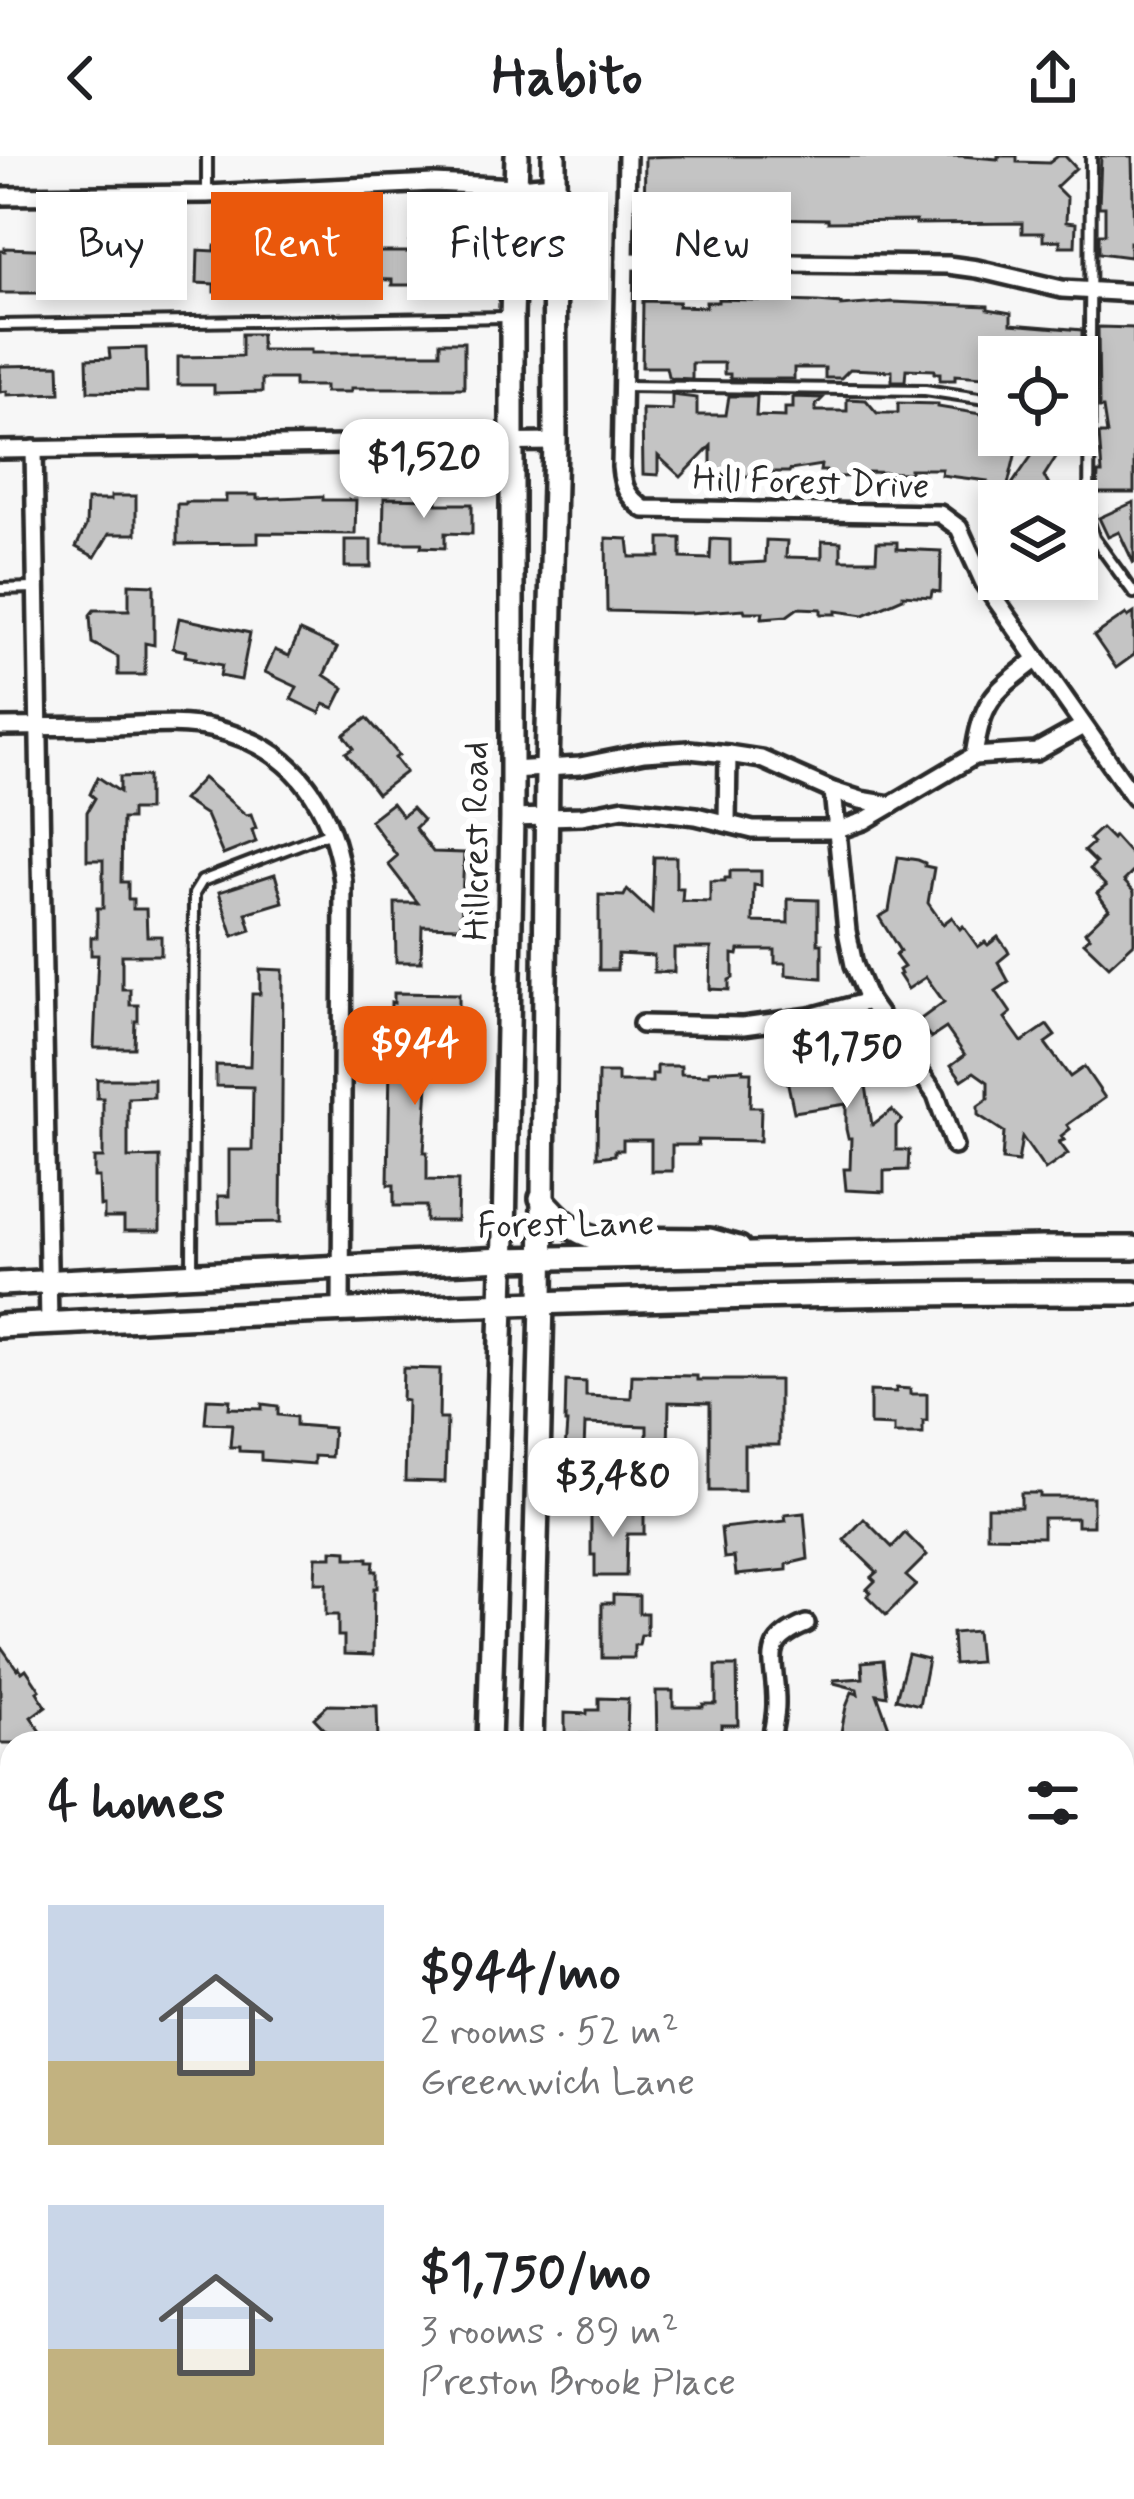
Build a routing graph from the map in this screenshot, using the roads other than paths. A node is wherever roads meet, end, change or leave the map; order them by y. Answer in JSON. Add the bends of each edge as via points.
{"nodes":[{"id":1,"x":207,"y":156,"type":"edge"},
{"id":2,"x":517,"y":156,"type":"edge"},
{"id":3,"x":554,"y":156,"type":"edge"},
{"id":4,"x":627,"y":156,"type":"edge"},
{"id":5,"x":1091,"y":156,"type":"edge"},
{"id":6,"x":554,"y":184,"type":"junction"},
{"id":7,"x":517,"y":187,"type":"junction"},
{"id":8,"x":207,"y":194,"type":"junction"},
{"id":9,"x":0,"y":196,"type":"edge"},
{"id":10,"x":625,"y":261,"type":"junction"},
{"id":11,"x":1091,"y":292,"type":"junction"},
{"id":12,"x":1134,"y":293,"type":"edge"},
{"id":13,"x":512,"y":316,"type":"junction"},
{"id":14,"x":0,"y":325,"type":"edge"},
{"id":15,"x":1090,"y":336,"type":"edge"},
{"id":16,"x":623,"y":386,"type":"junction"},
{"id":17,"x":978,"y":398,"type":"edge"},
{"id":18,"x":512,"y":442,"type":"junction"},
{"id":19,"x":555,"y":442,"type":"junction"},
{"id":20,"x":34,"y":449,"type":"junction"},
{"id":21,"x":0,"y":450,"type":"edge"},
{"id":22,"x":1089,"y":456,"type":"edge"},
{"id":23,"x":36,"y":588,"type":"junction"},
{"id":24,"x":0,"y":589,"type":"edge"},
{"id":25,"x":1134,"y":593,"type":"edge"},
{"id":26,"x":1036,"y":659,"type":"junction"},
{"id":27,"x":1083,"y":726,"type":"junction"},
{"id":28,"x":0,"y":727,"type":"edge"},
{"id":29,"x":38,"y":727,"type":"junction"},
{"id":30,"x":728,"y":754,"type":"junction"},
{"id":31,"x":974,"y":756,"type":"junction"},
{"id":32,"x":547,"y":769,"type":"junction"},
{"id":33,"x":511,"y":770,"type":"junction"},
{"id":34,"x":833,"y":791,"type":"junction"},
{"id":35,"x":1134,"y":796,"type":"edge"},
{"id":36,"x":891,"y":805,"type":"junction"},
{"id":37,"x":546,"y":817,"type":"junction"},
{"id":38,"x":512,"y":818,"type":"junction"},
{"id":39,"x":727,"y":821,"type":"junction"},
{"id":40,"x":838,"y":830,"type":"junction"},
{"id":41,"x":333,"y":831,"type":"junction"},
{"id":42,"x":869,"y":1001,"type":"junction"},
{"id":43,"x":642,"y":1024,"type":"dead end"},
{"id":44,"x":954,"y":1146,"type":"dead end"},
{"id":45,"x":541,"y":1198,"type":"junction"},
{"id":46,"x":1042,"y":1248,"type":"junction"},
{"id":47,"x":1134,"y":1249,"type":"edge"},
{"id":48,"x":763,"y":1255,"type":"junction"},
{"id":49,"x":541,"y":1258,"type":"junction"},
{"id":50,"x":503,"y":1259,"type":"junction"},
{"id":51,"x":340,"y":1269,"type":"junction"},
{"id":52,"x":192,"y":1276,"type":"junction"},
{"id":53,"x":47,"y":1282,"type":"junction"},
{"id":54,"x":0,"y":1284,"type":"edge"},
{"id":55,"x":1043,"y":1292,"type":"junction"},
{"id":56,"x":1134,"y":1293,"type":"edge"},
{"id":57,"x":502,"y":1302,"type":"junction"},
{"id":58,"x":542,"y":1302,"type":"junction"},
{"id":59,"x":341,"y":1311,"type":"junction"},
{"id":60,"x":49,"y":1324,"type":"junction"},
{"id":61,"x":0,"y":1327,"type":"edge"},
{"id":62,"x":806,"y":1624,"type":"dead end"},
{"id":63,"x":489,"y":1731,"type":"edge"},
{"id":64,"x":531,"y":1731,"type":"edge"},
{"id":65,"x":772,"y":1731,"type":"edge"}],
"edges":[{"from":1,"to":8,"type":"lane"},
{"from":2,"to":7,"type":"main road","name":"Hillcrest Road"},
{"from":3,"to":6,"type":"main road","name":"Hillcrest Road"},
{"from":4,"to":10,"type":"street"},
{"from":5,"to":11,"type":"lane"},
{"from":6,"to":7,"type":"street"},
{"from":6,"to":19,"type":"main road","name":"Hillcrest Road"},
{"from":7,"to":8,"type":"street"},
{"from":7,"to":13,"type":"main road","name":"Hillcrest Road"},
{"from":8,"to":9,"type":"street"},
{"from":10,"to":11,"type":"street","via":[[948,265]]},
{"from":10,"to":16,"type":"street"},
{"from":11,"to":12,"type":"street"},
{"from":11,"to":15,"type":"lane"},
{"from":13,"to":14,"type":"lane"},
{"from":13,"to":18,"type":"main road","name":"Hillcrest Road"},
{"from":16,"to":17,"type":"lane","via":[[925,390]]},
{"from":16,"to":26,"type":"street","name":"Hill Forest Drive","via":[[622,484],[644,508],[940,514],[959,528],[984,583]]},
{"from":18,"to":19,"type":"street"},
{"from":18,"to":20,"type":"street"},
{"from":18,"to":33,"type":"main road","name":"Hillcrest Road"},
{"from":19,"to":32,"type":"main road","name":"Hillcrest Road"},
{"from":20,"to":21,"type":"street"},
{"from":20,"to":23,"type":"street"},
{"from":22,"to":25,"type":"lane","via":[[1090,530]]},
{"from":23,"to":24,"type":"lane"},
{"from":23,"to":29,"type":"street"},
{"from":26,"to":27,"type":"street","name":"Hill Forest Drive"},
{"from":26,"to":31,"type":"street","via":[[994,692]]},
{"from":27,"to":31,"type":"street","via":[[1036,752]]},
{"from":27,"to":35,"type":"street","name":"Hill Forest Drive"},
{"from":28,"to":29,"type":"street"},
{"from":29,"to":41,"type":"street","via":[[173,725],[249,740],[309,787]]},
{"from":29,"to":53,"type":"street"},
{"from":30,"to":32,"type":"street","via":[[644,753]]},
{"from":30,"to":34,"type":"street","via":[[761,759]]},
{"from":30,"to":39,"type":"street"},
{"from":31,"to":36,"type":"street"},
{"from":32,"to":33,"type":"street"},
{"from":32,"to":37,"type":"main road","name":"Hillcrest Road"},
{"from":33,"to":38,"type":"main road","name":"Hillcrest Road"},
{"from":34,"to":36,"type":"street"},
{"from":34,"to":40,"type":"street"},
{"from":36,"to":40,"type":"street"},
{"from":37,"to":38,"type":"street"},
{"from":37,"to":39,"type":"street","via":[[624,808]]},
{"from":37,"to":45,"type":"main road","name":"Hillcrest Road"},
{"from":38,"to":50,"type":"main road","name":"Hillcrest Road"},
{"from":39,"to":40,"type":"street","via":[[753,830]]},
{"from":40,"to":42,"type":"street","via":[[847,931]]},
{"from":41,"to":51,"type":"street","via":[[343,881]]},
{"from":41,"to":52,"type":"lane","via":[[202,881],[194,894]]},
{"from":42,"to":43,"type":"street","via":[[743,1026]]},
{"from":42,"to":44,"type":"street","via":[[936,1095]]},
{"from":45,"to":48,"type":"main road","via":[[583,1235],[710,1240]]},
{"from":45,"to":49,"type":"main road","name":"Hillcrest Road"},
{"from":46,"to":47,"type":"main road","name":"Forest Lane"},
{"from":46,"to":48,"type":"main road","name":"Forest Lane"},
{"from":46,"to":55,"type":"main road"},
{"from":48,"to":49,"type":"main road","name":"Forest Lane"},
{"from":49,"to":50,"type":"main road","name":"Forest Lane"},
{"from":49,"to":58,"type":"main road","name":"Hillcrest Road"},
{"from":50,"to":51,"type":"main road","name":"Forest Lane"},
{"from":50,"to":57,"type":"main road","name":"Hillcrest Road"},
{"from":51,"to":52,"type":"main road","name":"Forest Lane"},
{"from":51,"to":59,"type":"street"},
{"from":52,"to":53,"type":"main road","name":"Forest Lane"},
{"from":53,"to":54,"type":"main road","name":"Forest Lane"},
{"from":53,"to":60,"type":"street"},
{"from":55,"to":56,"type":"main road","name":"Forest Lane"},
{"from":55,"to":58,"type":"main road","name":"Forest Lane"},
{"from":57,"to":58,"type":"main road","name":"Forest Lane"},
{"from":57,"to":59,"type":"main road","name":"Forest Lane"},
{"from":57,"to":63,"type":"main road","name":"Hillcrest Road"},
{"from":58,"to":64,"type":"main road","name":"Hillcrest Road"},
{"from":59,"to":60,"type":"main road","name":"Forest Lane"},
{"from":60,"to":61,"type":"main road","name":"Forest Lane"},
{"from":62,"to":65,"type":"street","via":[[784,1633],[772,1650]]}]}
